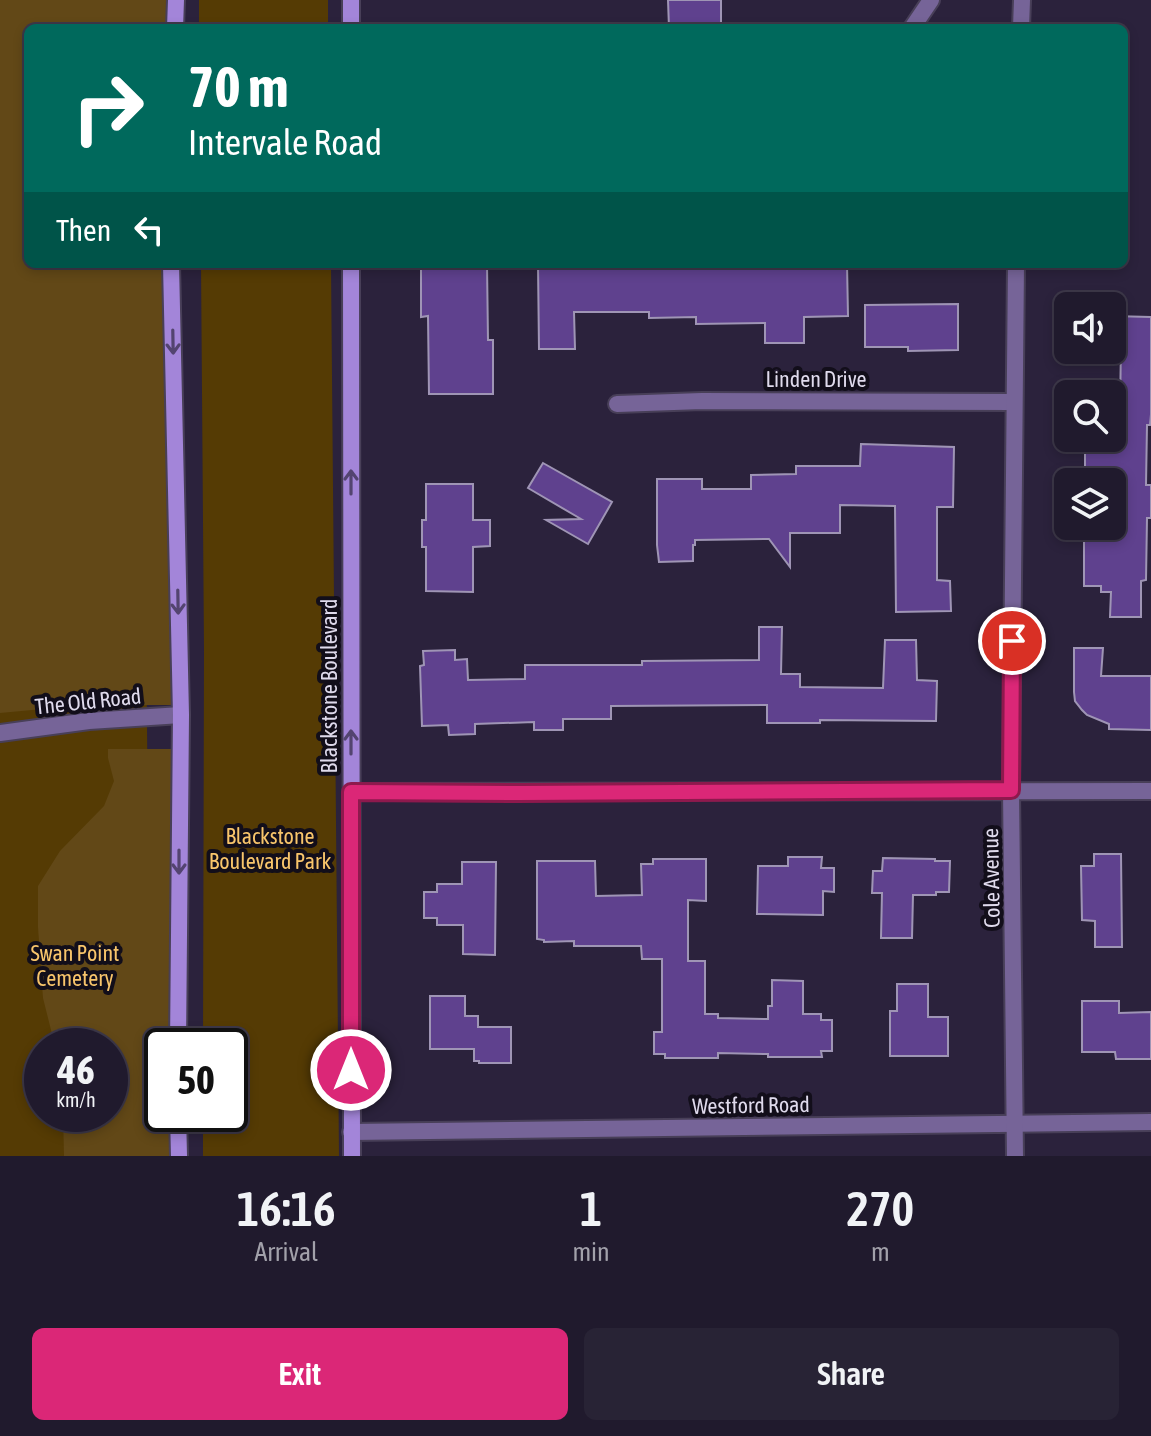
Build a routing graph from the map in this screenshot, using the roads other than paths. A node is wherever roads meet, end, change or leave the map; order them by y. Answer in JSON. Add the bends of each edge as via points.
{"nodes":[{"id":1,"x":176,"y":0,"type":"edge"},
{"id":2,"x":351,"y":0,"type":"edge"},
{"id":3,"x":931,"y":0,"type":"edge"},
{"id":4,"x":1022,"y":0,"type":"edge"},
{"id":5,"x":175,"y":24,"type":"edge"},
{"id":6,"x":351,"y":24,"type":"edge"},
{"id":7,"x":915,"y":24,"type":"edge"},
{"id":8,"x":1021,"y":24,"type":"edge"},
{"id":9,"x":171,"y":268,"type":"edge"},
{"id":10,"x":351,"y":268,"type":"edge"},
{"id":11,"x":1016,"y":268,"type":"edge"},
{"id":12,"x":1014,"y":402,"type":"junction"},
{"id":13,"x":617,"y":404,"type":"dead end"},
{"id":14,"x":181,"y":715,"type":"junction"},
{"id":15,"x":0,"y":733,"type":"edge"},
{"id":16,"x":1011,"y":790,"type":"junction"},
{"id":17,"x":1151,"y":791,"type":"edge"},
{"id":18,"x":351,"y":792,"type":"junction"},
{"id":19,"x":178,"y":1028,"type":"edge"},
{"id":20,"x":1151,"y":1122,"type":"edge"},
{"id":21,"x":1015,"y":1124,"type":"junction"},
{"id":22,"x":178,"y":1132,"type":"edge"},
{"id":23,"x":351,"y":1132,"type":"junction"},
{"id":24,"x":179,"y":1156,"type":"edge"},
{"id":25,"x":352,"y":1156,"type":"edge"},
{"id":26,"x":1015,"y":1156,"type":"edge"}],
"edges":[{"from":1,"to":5,"type":"main road"},
{"from":2,"to":6,"type":"main road"},
{"from":3,"to":7,"type":"street"},
{"from":4,"to":8,"type":"street"},
{"from":9,"to":14,"type":"main road","one_way":true},
{"from":18,"to":10,"type":"main road","name":"Blackstone Boulevard","one_way":true},
{"from":11,"to":12,"type":"street","name":"Cole Avenue"},
{"from":12,"to":13,"type":"street","name":"Linden Drive"},
{"from":12,"to":16,"type":"street","name":"Cole Avenue"},
{"from":14,"to":15,"type":"street","name":"The Old Road"},
{"from":14,"to":19,"type":"main road","one_way":true},
{"from":16,"to":17,"type":"street"},
{"from":16,"to":18,"type":"street"},
{"from":16,"to":21,"type":"street","name":"Cole Avenue"},
{"from":18,"to":23,"type":"main road","name":"Blackstone Boulevard"},
{"from":20,"to":21,"type":"street","name":"Westford Road"},
{"from":21,"to":23,"type":"street","name":"Westford Road"},
{"from":21,"to":26,"type":"street","name":"Cole Avenue"},
{"from":22,"to":24,"type":"main road"},
{"from":23,"to":25,"type":"main road","name":"Blackstone Boulevard"}]}
